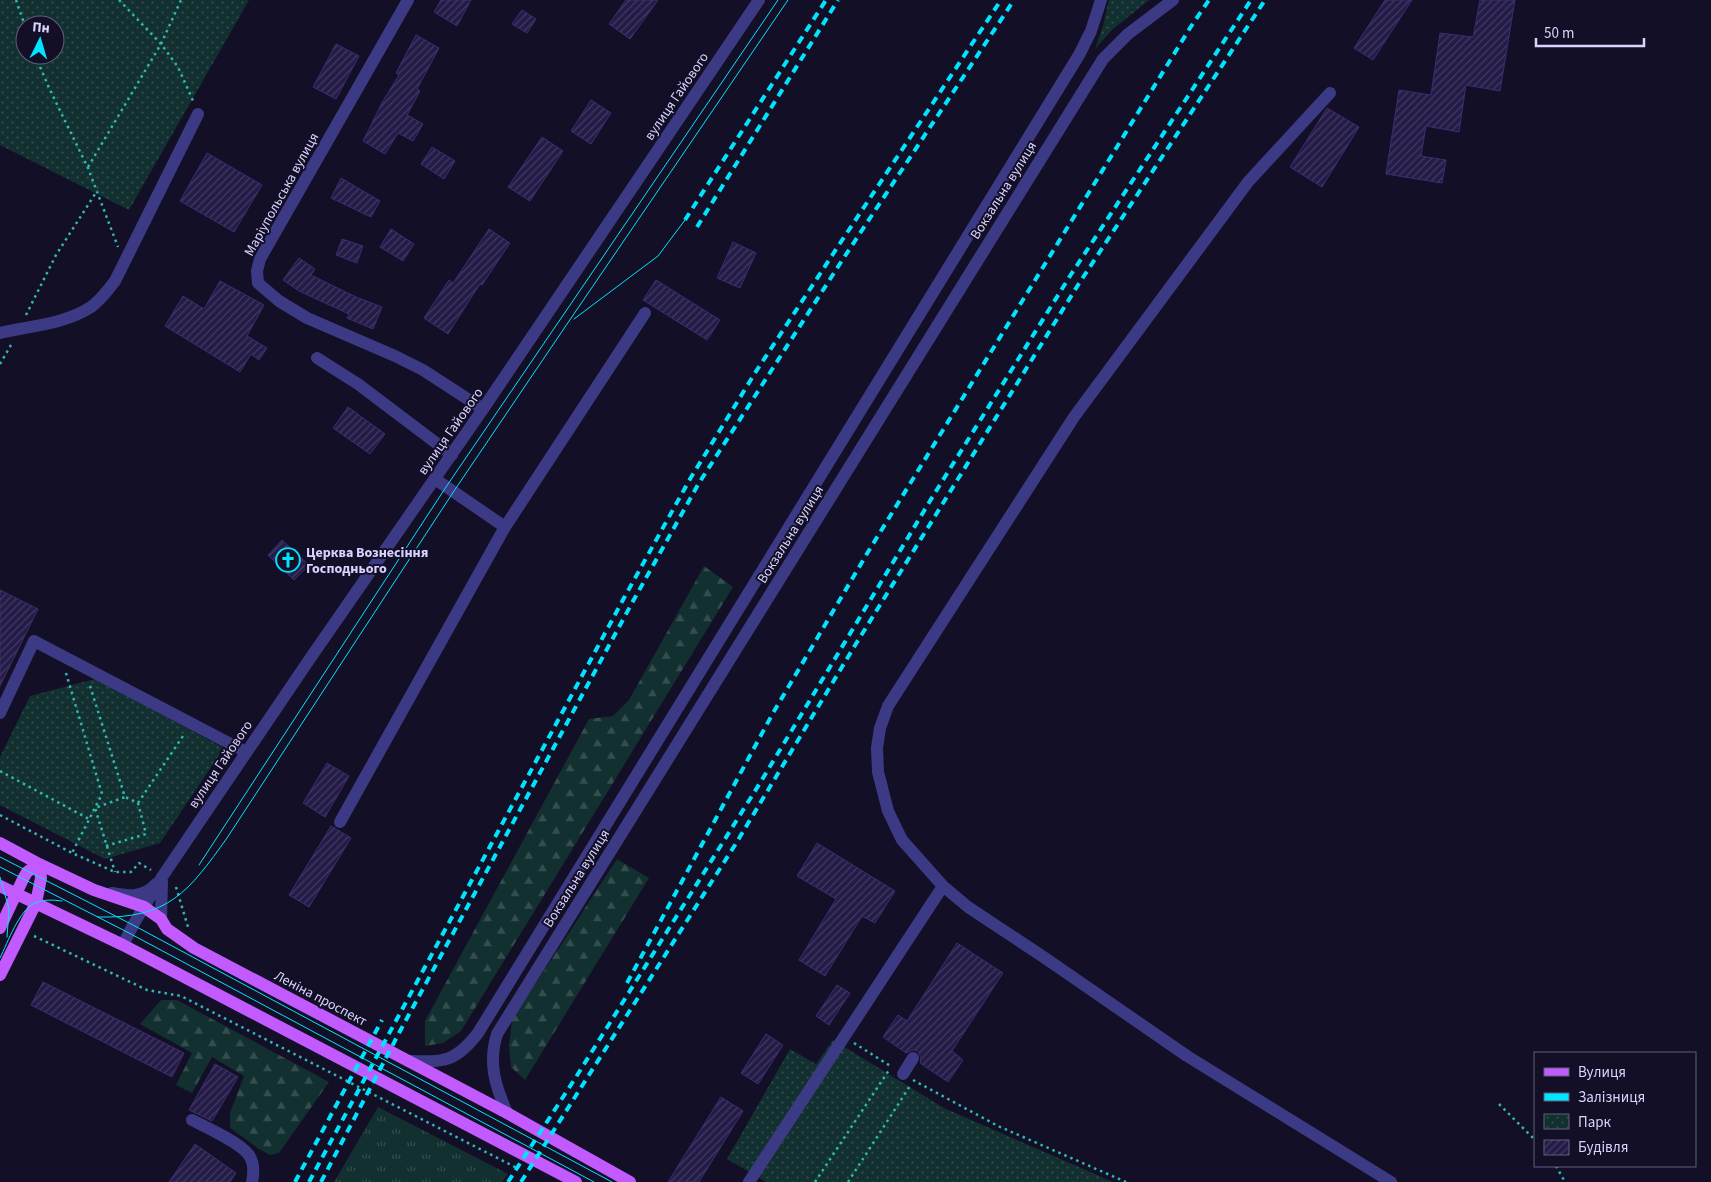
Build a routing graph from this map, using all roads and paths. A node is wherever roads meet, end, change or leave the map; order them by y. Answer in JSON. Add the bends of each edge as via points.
{"nodes":[{"id":1,"x":16,"y":0,"type":"edge"},
{"id":2,"x":119,"y":0,"type":"edge"},
{"id":3,"x":181,"y":0,"type":"edge"},
{"id":4,"x":408,"y":0,"type":"edge"},
{"id":5,"x":759,"y":0,"type":"edge"},
{"id":6,"x":1100,"y":0,"type":"edge"},
{"id":7,"x":1173,"y":0,"type":"edge"},
{"id":8,"x":21,"y":15,"type":"edge"},
{"id":9,"x":161,"y":44,"type":"junction"},
{"id":10,"x":40,"y":65,"type":"edge"},
{"id":11,"x":1330,"y":93,"type":"dead end"},
{"id":12,"x":198,"y":114,"type":"joint"},
{"id":13,"x":88,"y":168,"type":"junction"},
{"id":14,"x":96,"y":190,"type":"junction"},
{"id":15,"x":124,"y":262,"type":"junction"},
{"id":16,"x":645,"y":313,"type":"dead end"},
{"id":17,"x":20,"y":329,"type":"junction"},
{"id":18,"x":0,"y":334,"type":"edge"},
{"id":19,"x":317,"y":358,"type":"dead end"},
{"id":20,"x":0,"y":364,"type":"edge"},
{"id":21,"x":483,"y":410,"type":"junction"},
{"id":22,"x":452,"y":455,"type":"junction"},
{"id":23,"x":435,"y":479,"type":"junction"},
{"id":24,"x":505,"y":527,"type":"junction"},
{"id":25,"x":61,"y":655,"type":"junction"},
{"id":26,"x":85,"y":667,"type":"junction"},
{"id":27,"x":0,"y":713,"type":"edge"},
{"id":28,"x":192,"y":724,"type":"junction"},
{"id":29,"x":246,"y":752,"type":"junction"},
{"id":30,"x":0,"y":771,"type":"edge"},
{"id":31,"x":125,"y":797,"type":"junction"},
{"id":32,"x":138,"y":803,"type":"junction"},
{"id":33,"x":95,"y":808,"type":"junction"},
{"id":34,"x":0,"y":815,"type":"edge"},
{"id":35,"x":89,"y":819,"type":"junction"},
{"id":36,"x":340,"y":822,"type":"dead end"},
{"id":37,"x":0,"y":843,"type":"edge"},
{"id":38,"x":106,"y":846,"type":"junction"},
{"id":39,"x":72,"y":853,"type":"junction"},
{"id":40,"x":139,"y":863,"type":"dead end"},
{"id":41,"x":39,"y":864,"type":"junction"},
{"id":42,"x":115,"y":872,"type":"junction"},
{"id":43,"x":162,"y":877,"type":"junction"},
{"id":44,"x":0,"y":886,"type":"edge"},
{"id":45,"x":944,"y":886,"type":"junction"},
{"id":46,"x":94,"y":890,"type":"junction"},
{"id":47,"x":16,"y":894,"type":"junction"},
{"id":48,"x":36,"y":903,"type":"junction"},
{"id":49,"x":144,"y":907,"type":"junction"},
{"id":50,"x":161,"y":919,"type":"junction"},
{"id":51,"x":0,"y":928,"type":"edge"},
{"id":52,"x":22,"y":930,"type":"junction"},
{"id":53,"x":123,"y":945,"type":"junction"},
{"id":54,"x":0,"y":975,"type":"edge"},
{"id":55,"x":844,"y":1037,"type":"junction"},
{"id":56,"x":913,"y":1058,"type":"dead end"},
{"id":57,"x":408,"y":1061,"type":"junction"},
{"id":58,"x":892,"y":1066,"type":"junction"},
{"id":59,"x":908,"y":1077,"type":"junction"},
{"id":60,"x":1499,"y":1104,"type":"dead end"},
{"id":61,"x":507,"y":1113,"type":"junction"},
{"id":62,"x":192,"y":1120,"type":"dead end"},
{"id":63,"x":1534,"y":1139,"type":"edge"},
{"id":64,"x":1556,"y":1167,"type":"edge"},
{"id":65,"x":518,"y":1168,"type":"dead end"},
{"id":66,"x":252,"y":1182,"type":"edge"},
{"id":67,"x":576,"y":1182,"type":"edge"},
{"id":68,"x":630,"y":1182,"type":"edge"},
{"id":69,"x":749,"y":1182,"type":"edge"},
{"id":70,"x":815,"y":1182,"type":"edge"},
{"id":71,"x":848,"y":1182,"type":"edge"},
{"id":72,"x":1126,"y":1182,"type":"edge"},
{"id":73,"x":1391,"y":1182,"type":"edge"},
{"id":74,"x":1564,"y":1182,"type":"edge"}],
"edges":[{"from":1,"to":8,"type":"path"},
{"from":2,"to":9,"type":"path"},
{"from":3,"to":9,"type":"path"},
{"from":4,"to":21,"type":"street","name":"Маріупольська вулиця","via":[[260,259],[258,283],[307,318],[423,370]]},
{"from":5,"to":21,"type":"street","name":"вулиця Гайового"},
{"from":6,"to":57,"type":"street","name":"Вокзальна вулиця","via":[[1079,56],[478,1033],[458,1055],[435,1062]]},
{"from":7,"to":61,"type":"street","name":"Вокзальна вулиця","via":[[1128,34],[1102,59],[497,1034],[492,1060],[499,1094]]},
{"from":9,"to":12,"type":"path","via":[[178,67]]},
{"from":9,"to":13,"type":"path"},
{"from":10,"to":13,"type":"path"},
{"from":11,"to":45,"type":"street","via":[[1248,182],[1074,417],[888,706],[877,748],[878,772],[888,811],[902,840]]},
{"from":12,"to":15,"type":"street"},
{"from":13,"to":14,"type":"path"},
{"from":14,"to":15,"type":"path"},
{"from":14,"to":17,"type":"path","via":[[56,255]]},
{"from":15,"to":17,"type":"street","via":[[115,281],[91,306],[74,316]]},
{"from":16,"to":24,"type":"street"},
{"from":17,"to":18,"type":"street"},
{"from":17,"to":20,"type":"path"},
{"from":19,"to":22,"type":"street","via":[[358,384]]},
{"from":21,"to":22,"type":"street","name":"вулиця Гайового"},
{"from":22,"to":23,"type":"street","name":"вулиця Гайового"},
{"from":23,"to":24,"type":"street"},
{"from":23,"to":29,"type":"street","name":"вулиця Гайового"},
{"from":24,"to":36,"type":"street"},
{"from":25,"to":26,"type":"street"},
{"from":25,"to":27,"type":"street","via":[[34,641]]},
{"from":25,"to":33,"type":"path","via":[[102,794]]},
{"from":26,"to":28,"type":"street"},
{"from":26,"to":31,"type":"path"},
{"from":28,"to":29,"type":"street"},
{"from":28,"to":32,"type":"path"},
{"from":29,"to":43,"type":"street","name":"вулиця Гайового"},
{"from":30,"to":35,"type":"path"},
{"from":31,"to":32,"type":"path"},
{"from":31,"to":33,"type":"path"},
{"from":32,"to":38,"type":"path","via":[[146,834]]},
{"from":33,"to":35,"type":"path"},
{"from":33,"to":38,"type":"path"},
{"from":34,"to":39,"type":"path"},
{"from":35,"to":39,"type":"path"},
{"from":37,"to":41,"type":"main road","name":"Леніна проспект"},
{"from":38,"to":42,"type":"path"},
{"from":39,"to":42,"type":"path"},
{"from":40,"to":42,"type":"path","via":[[130,872]]},
{"from":41,"to":46,"type":"main road","name":"Леніна проспект"},
{"from":41,"to":47,"type":"main road","via":[[27,872]]},
{"from":41,"to":48,"type":"main road","via":[[41,878]]},
{"from":43,"to":46,"type":"street","via":[[152,889],[137,895]]},
{"from":43,"to":49,"type":"street"},
{"from":43,"to":50,"type":"street"},
{"from":44,"to":47,"type":"main road"},
{"from":45,"to":55,"type":"street"},
{"from":45,"to":73,"type":"street","via":[[968,907],[1187,1056]]},
{"from":46,"to":49,"type":"main road","name":"Леніна проспект"},
{"from":47,"to":48,"type":"main road"},
{"from":47,"to":51,"type":"main road"},
{"from":48,"to":52,"type":"main road"},
{"from":48,"to":53,"type":"main road"},
{"from":49,"to":50,"type":"main road","name":"Леніна проспект"},
{"from":49,"to":53,"type":"street"},
{"from":50,"to":57,"type":"main road","name":"Леніна проспект","via":[[167,929],[194,948]]},
{"from":52,"to":54,"type":"main road"},
{"from":52,"to":65,"type":"path","via":[[147,990],[181,996]]},
{"from":53,"to":67,"type":"main road"},
{"from":55,"to":58,"type":"path"},
{"from":55,"to":69,"type":"street"},
{"from":56,"to":59,"type":"street"},
{"from":57,"to":61,"type":"main road","name":"Леніна проспект"},
{"from":58,"to":59,"type":"path"},
{"from":58,"to":70,"type":"path"},
{"from":59,"to":71,"type":"path"},
{"from":59,"to":72,"type":"path","via":[[998,1126]]},
{"from":60,"to":63,"type":"path"},
{"from":61,"to":68,"type":"main road","name":"Леніна проспект"},
{"from":62,"to":66,"type":"street","via":[[242,1148],[253,1166]]},
{"from":64,"to":74,"type":"path"}]}
